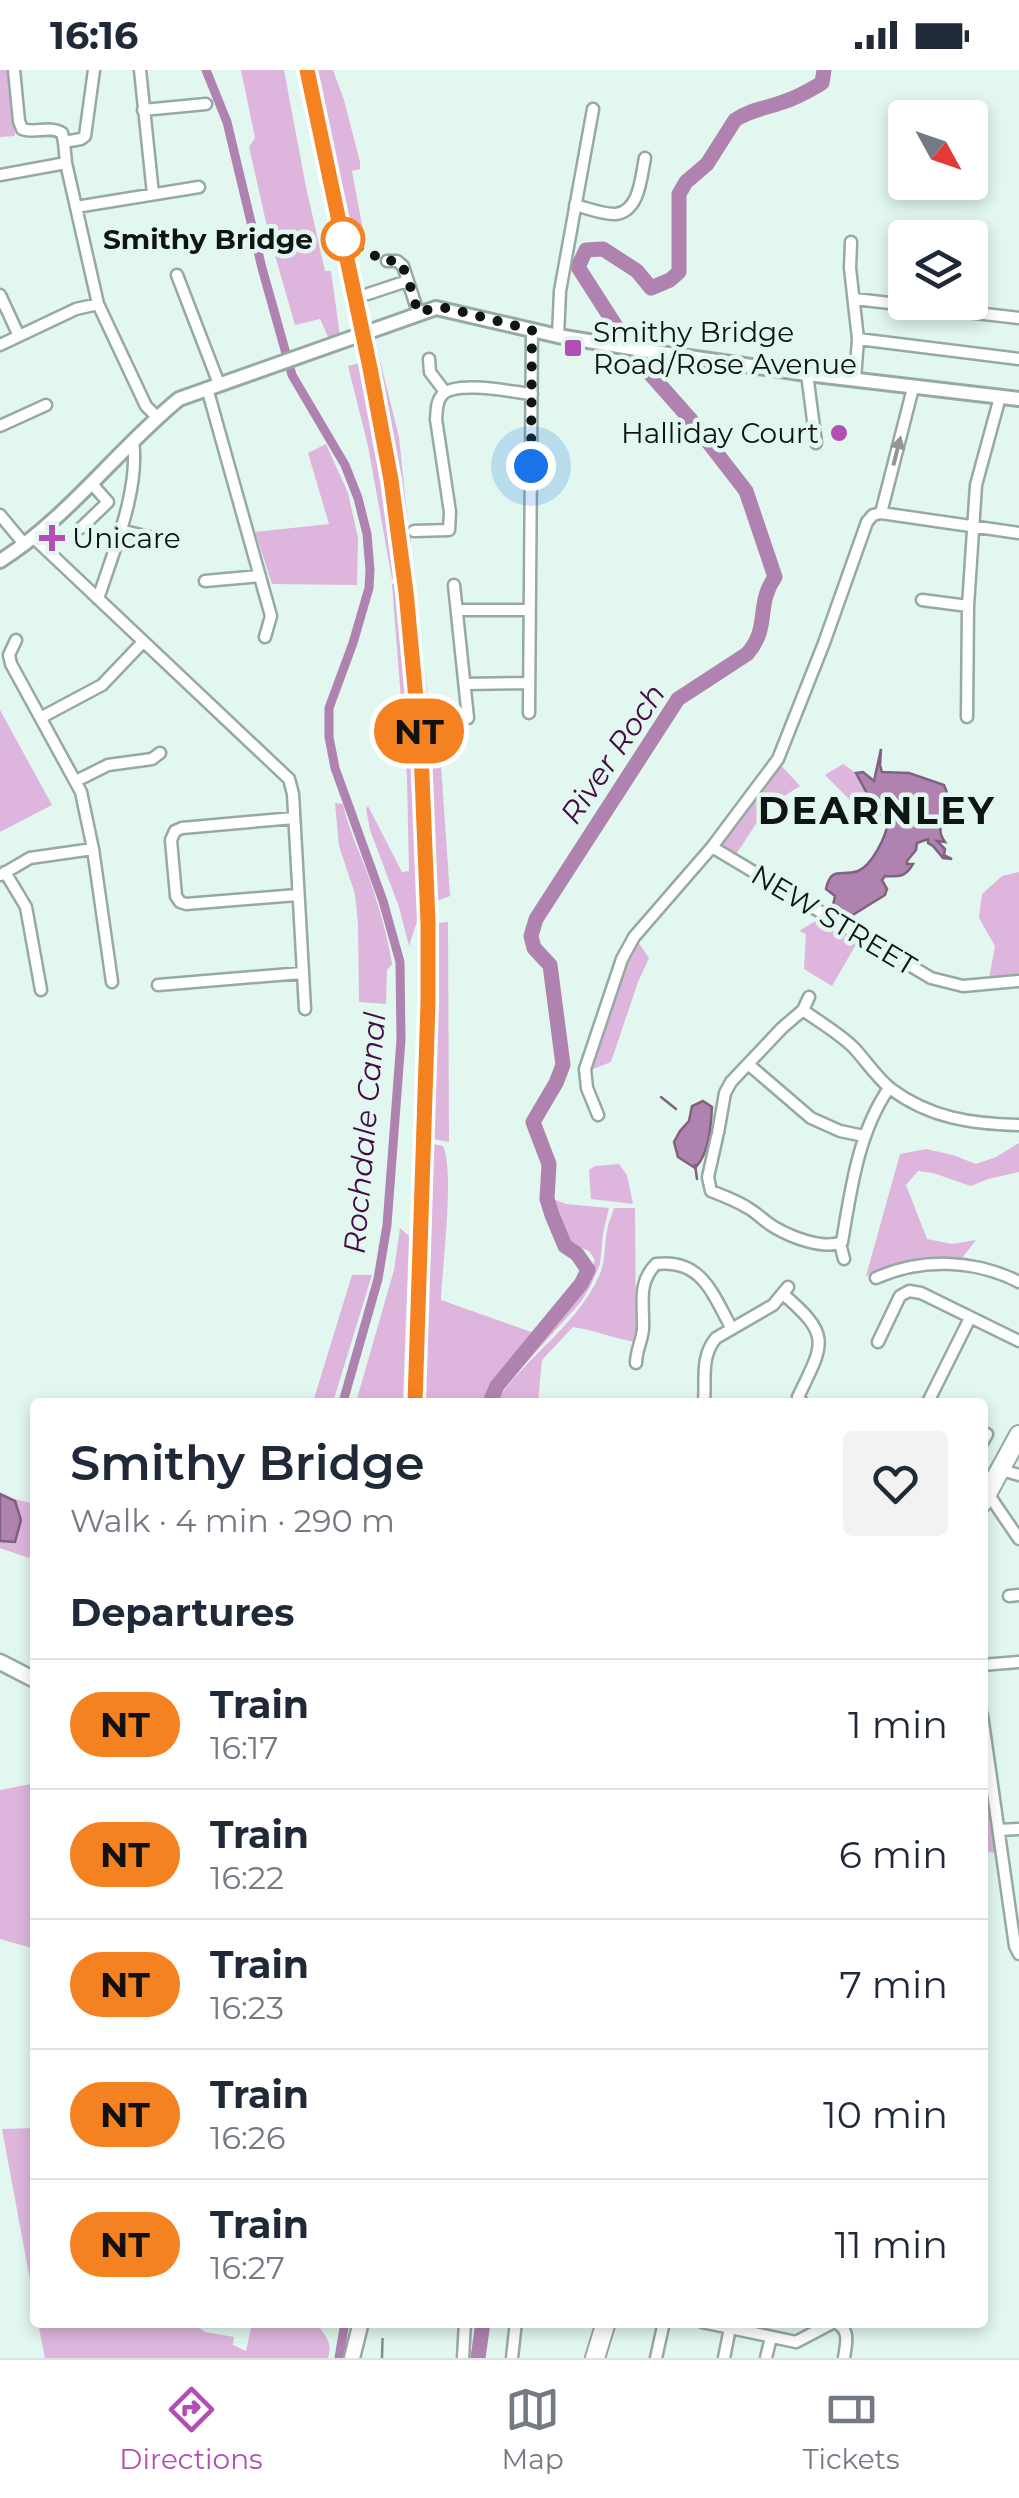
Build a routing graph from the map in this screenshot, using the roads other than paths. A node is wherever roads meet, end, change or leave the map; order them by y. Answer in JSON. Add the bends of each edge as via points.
{"nodes":[{"id":1,"x":14,"y":70,"type":"edge"},
{"id":2,"x":94,"y":70,"type":"edge"},
{"id":3,"x":140,"y":70,"type":"edge"},
{"id":4,"x":206,"y":104,"type":"dead end"},
{"id":5,"x":593,"y":109,"type":"dead end"},
{"id":6,"x":143,"y":110,"type":"junction"},
{"id":7,"x":64,"y":142,"type":"junction"},
{"id":8,"x":645,"y":158,"type":"dead end"},
{"id":9,"x":66,"y":163,"type":"junction"},
{"id":10,"x":0,"y":175,"type":"edge"},
{"id":11,"x":199,"y":186,"type":"dead end"},
{"id":12,"x":152,"y":194,"type":"junction"},
{"id":13,"x":575,"y":205,"type":"junction"},
{"id":14,"x":76,"y":207,"type":"junction"},
{"id":15,"x":850,"y":242,"type":"dead end"},
{"id":16,"x":387,"y":262,"type":"dead end"},
{"id":17,"x":177,"y":275,"type":"dead end"},
{"id":18,"x":407,"y":281,"type":"junction"},
{"id":19,"x":368,"y":294,"type":"dead end"},
{"id":20,"x":0,"y":295,"type":"edge"},
{"id":21,"x":855,"y":299,"type":"junction"},
{"id":22,"x":888,"y":302,"type":"edge"},
{"id":23,"x":98,"y":304,"type":"junction"},
{"id":24,"x":418,"y":312,"type":"junction"},
{"id":25,"x":988,"y":313,"type":"edge"},
{"id":26,"x":1019,"y":318,"type":"edge"},
{"id":27,"x":532,"y":330,"type":"junction"},
{"id":28,"x":19,"y":336,"type":"junction"},
{"id":29,"x":558,"y":336,"type":"junction"},
{"id":30,"x":858,"y":339,"type":"junction"},
{"id":31,"x":0,"y":344,"type":"edge"},
{"id":32,"x":429,"y":359,"type":"dead end"},
{"id":33,"x":1019,"y":359,"type":"edge"},
{"id":34,"x":807,"y":374,"type":"junction"},
{"id":35,"x":855,"y":379,"type":"junction"},
{"id":36,"x":213,"y":386,"type":"junction"},
{"id":37,"x":913,"y":388,"type":"junction"},
{"id":38,"x":445,"y":392,"type":"junction"},
{"id":39,"x":532,"y":394,"type":"junction"},
{"id":40,"x":1000,"y":397,"type":"junction"},
{"id":41,"x":1019,"y":400,"type":"edge"},
{"id":42,"x":46,"y":405,"type":"dead end"},
{"id":43,"x":157,"y":417,"type":"junction"},
{"id":44,"x":0,"y":426,"type":"edge"},
{"id":45,"x":133,"y":441,"type":"junction"},
{"id":46,"x":816,"y":443,"type":"dead end"},
{"id":47,"x":91,"y":483,"type":"junction"},
{"id":48,"x":0,"y":514,"type":"edge"},
{"id":49,"x":881,"y":514,"type":"junction"},
{"id":50,"x":971,"y":526,"type":"junction"},
{"id":51,"x":82,"y":528,"type":"dead end"},
{"id":52,"x":120,"y":530,"type":"junction"},
{"id":53,"x":414,"y":531,"type":"dead end"},
{"id":54,"x":1019,"y":532,"type":"edge"},
{"id":55,"x":30,"y":541,"type":"junction"},
{"id":56,"x":174,"y":544,"type":"dead end"},
{"id":57,"x":0,"y":561,"type":"edge"},
{"id":58,"x":260,"y":576,"type":"junction"},
{"id":59,"x":205,"y":581,"type":"dead end"},
{"id":60,"x":454,"y":585,"type":"dead end"},
{"id":61,"x":98,"y":599,"type":"junction"},
{"id":62,"x":922,"y":600,"type":"dead end"},
{"id":63,"x":968,"y":606,"type":"junction"},
{"id":64,"x":456,"y":610,"type":"junction"},
{"id":65,"x":530,"y":610,"type":"junction"},
{"id":66,"x":265,"y":637,"type":"dead end"},
{"id":67,"x":16,"y":640,"type":"dead end"},
{"id":68,"x":143,"y":642,"type":"junction"},
{"id":69,"x":529,"y":683,"type":"junction"},
{"id":70,"x":464,"y":684,"type":"junction"},
{"id":71,"x":529,"y":713,"type":"dead end"},
{"id":72,"x":967,"y":717,"type":"dead end"},
{"id":73,"x":42,"y":718,"type":"junction"},
{"id":74,"x":468,"y":718,"type":"dead end"},
{"id":75,"x":160,"y":753,"type":"dead end"},
{"id":76,"x":76,"y":780,"type":"junction"},
{"id":77,"x":294,"y":818,"type":"junction"},
{"id":78,"x":712,"y":847,"type":"junction"},
{"id":79,"x":93,"y":848,"type":"junction"},
{"id":80,"x":3,"y":874,"type":"edge"},
{"id":81,"x":298,"y":895,"type":"junction"},
{"id":82,"x":302,"y":973,"type":"junction"},
{"id":83,"x":1019,"y":980,"type":"edge"},
{"id":84,"x":112,"y":982,"type":"dead end"},
{"id":85,"x":158,"y":985,"type":"dead end"},
{"id":86,"x":41,"y":990,"type":"dead end"},
{"id":87,"x":809,"y":997,"type":"dead end"},
{"id":88,"x":305,"y":1010,"type":"dead end"},
{"id":89,"x":802,"y":1010,"type":"junction"},
{"id":90,"x":748,"y":1064,"type":"junction"},
{"id":91,"x":890,"y":1088,"type":"junction"},
{"id":92,"x":598,"y":1115,"type":"dead end"},
{"id":93,"x":1019,"y":1125,"type":"edge"},
{"id":94,"x":864,"y":1136,"type":"junction"},
{"id":95,"x":841,"y":1243,"type":"junction"},
{"id":96,"x":844,"y":1259,"type":"dead end"},
{"id":97,"x":876,"y":1278,"type":"dead end"},
{"id":98,"x":1019,"y":1282,"type":"edge"},
{"id":99,"x":970,"y":1318,"type":"junction"},
{"id":100,"x":732,"y":1329,"type":"junction"},
{"id":101,"x":1019,"y":1341,"type":"edge"},
{"id":102,"x":878,"y":1342,"type":"dead end"},
{"id":103,"x":636,"y":1363,"type":"dead end"},
{"id":104,"x":704,"y":1398,"type":"edge"},
{"id":105,"x":797,"y":1398,"type":"edge"},
{"id":106,"x":930,"y":1398,"type":"edge"},
{"id":107,"x":1019,"y":1435,"type":"edge"},
{"id":108,"x":995,"y":1484,"type":"edge"},
{"id":109,"x":1019,"y":1539,"type":"edge"},
{"id":110,"x":0,"y":1662,"type":"edge"},
{"id":111,"x":1019,"y":1662,"type":"edge"},
{"id":112,"x":988,"y":1665,"type":"edge"},
{"id":113,"x":30,"y":1677,"type":"edge"},
{"id":114,"x":988,"y":1755,"type":"edge"},
{"id":115,"x":1019,"y":1829,"type":"edge"},
{"id":116,"x":999,"y":1830,"type":"junction"},
{"id":117,"x":1019,"y":1954,"type":"edge"},
{"id":118,"x":360,"y":2328,"type":"edge"},
{"id":119,"x":465,"y":2328,"type":"edge"},
{"id":120,"x":515,"y":2328,"type":"edge"},
{"id":121,"x":604,"y":2328,"type":"edge"},
{"id":122,"x":663,"y":2328,"type":"edge"},
{"id":123,"x":730,"y":2328,"type":"edge"},
{"id":124,"x":741,"y":2328,"type":"edge"},
{"id":125,"x":823,"y":2328,"type":"edge"},
{"id":126,"x":844,"y":2328,"type":"edge"},
{"id":127,"x":771,"y":2337,"type":"junction"},
{"id":128,"x":352,"y":2358,"type":"edge"},
{"id":129,"x":463,"y":2358,"type":"edge"},
{"id":130,"x":512,"y":2358,"type":"edge"},
{"id":131,"x":596,"y":2358,"type":"edge"},
{"id":132,"x":656,"y":2358,"type":"edge"},
{"id":133,"x":724,"y":2358,"type":"edge"},
{"id":134,"x":766,"y":2358,"type":"edge"},
{"id":135,"x":844,"y":2358,"type":"edge"}],
"edges":[{"from":1,"to":7,"type":"street","via":[[22,129],[56,129]]},
{"from":2,"to":7,"type":"street","via":[[85,136]]},
{"from":3,"to":6,"type":"street"},
{"from":4,"to":6,"type":"street"},
{"from":5,"to":13,"type":"street"},
{"from":6,"to":12,"type":"street"},
{"from":7,"to":9,"type":"street"},
{"from":8,"to":13,"type":"street","via":[[636,199],[625,210],[614,214]]},
{"from":9,"to":10,"type":"street"},
{"from":9,"to":14,"type":"street"},
{"from":11,"to":12,"type":"street"},
{"from":12,"to":14,"type":"street"},
{"from":13,"to":29,"type":"street"},
{"from":14,"to":23,"type":"street"},
{"from":15,"to":21,"type":"street"},
{"from":16,"to":18,"type":"street","via":[[400,263]]},
{"from":17,"to":36,"type":"street"},
{"from":18,"to":19,"type":"street"},
{"from":18,"to":24,"type":"street"},
{"from":20,"to":28,"type":"street"},
{"from":21,"to":22,"type":"street"},
{"from":21,"to":30,"type":"street"},
{"from":23,"to":28,"type":"street"},
{"from":23,"to":43,"type":"street"},
{"from":24,"to":27,"type":"street","via":[[447,308]]},
{"from":24,"to":36,"type":"street"},
{"from":25,"to":26,"type":"street"},
{"from":27,"to":29,"type":"street"},
{"from":27,"to":39,"type":"street"},
{"from":28,"to":31,"type":"street"},
{"from":29,"to":34,"type":"street"},
{"from":30,"to":33,"type":"street"},
{"from":30,"to":35,"type":"street"},
{"from":32,"to":38,"type":"street"},
{"from":34,"to":35,"type":"street"},
{"from":34,"to":46,"type":"street"},
{"from":35,"to":37,"type":"street"},
{"from":36,"to":43,"type":"street","via":[[179,399]]},
{"from":36,"to":58,"type":"street"},
{"from":37,"to":40,"type":"street"},
{"from":49,"to":37,"type":"street","one_way":true},
{"from":38,"to":39,"type":"street"},
{"from":38,"to":53,"type":"street","via":[[436,418],[453,530]]},
{"from":39,"to":65,"type":"street"},
{"from":40,"to":41,"type":"street"},
{"from":40,"to":50,"type":"street"},
{"from":42,"to":44,"type":"street"},
{"from":43,"to":45,"type":"street"},
{"from":45,"to":47,"type":"street"},
{"from":45,"to":52,"type":"street","via":[[133,480]]},
{"from":47,"to":51,"type":"street","via":[[108,502]]},
{"from":47,"to":55,"type":"street"},
{"from":48,"to":55,"type":"street"},
{"from":49,"to":50,"type":"street"},
{"from":49,"to":78,"type":"street","via":[[867,522],[778,759]]},
{"from":50,"to":54,"type":"street"},
{"from":50,"to":63,"type":"street"},
{"from":52,"to":56,"type":"street"},
{"from":52,"to":61,"type":"street"},
{"from":55,"to":57,"type":"street"},
{"from":55,"to":61,"type":"street"},
{"from":58,"to":59,"type":"street"},
{"from":58,"to":66,"type":"street","via":[[271,616]]},
{"from":60,"to":64,"type":"street"},
{"from":61,"to":68,"type":"street"},
{"from":62,"to":63,"type":"street"},
{"from":63,"to":72,"type":"street"},
{"from":64,"to":65,"type":"street"},
{"from":64,"to":70,"type":"street"},
{"from":65,"to":69,"type":"street"},
{"from":67,"to":73,"type":"street","via":[[11,664]]},
{"from":68,"to":73,"type":"street","via":[[102,685]]},
{"from":68,"to":77,"type":"street","via":[[289,780]]},
{"from":69,"to":70,"type":"street"},
{"from":69,"to":71,"type":"street"},
{"from":70,"to":74,"type":"street"},
{"from":73,"to":76,"type":"street"},
{"from":75,"to":76,"type":"street"},
{"from":76,"to":79,"type":"street"},
{"from":77,"to":81,"type":"street"},
{"from":77,"to":81,"type":"street","via":[[182,828],[171,840],[180,902]]},
{"from":78,"to":83,"type":"street","name":"NEW STREET","via":[[931,978],[963,986]]},
{"from":78,"to":92,"type":"street","via":[[622,960],[585,1070]]},
{"from":79,"to":80,"type":"street","via":[[30,858]]},
{"from":79,"to":84,"type":"street"},
{"from":80,"to":86,"type":"street","via":[[26,907]]},
{"from":81,"to":82,"type":"street"},
{"from":82,"to":85,"type":"street"},
{"from":82,"to":88,"type":"street"},
{"from":87,"to":89,"type":"street"},
{"from":89,"to":90,"type":"street"},
{"from":89,"to":91,"type":"street","via":[[850,1044]]},
{"from":90,"to":94,"type":"street","via":[[811,1118]]},
{"from":90,"to":95,"type":"street","via":[[726,1093],[708,1177],[712,1192],[790,1234]]},
{"from":91,"to":93,"type":"street","via":[[944,1117]]},
{"from":91,"to":94,"type":"street"},
{"from":94,"to":95,"type":"street"},
{"from":95,"to":96,"type":"street"},
{"from":97,"to":98,"type":"street","via":[[922,1264],[970,1266]]},
{"from":99,"to":101,"type":"street"},
{"from":99,"to":102,"type":"street","via":[[909,1291],[900,1296]]},
{"from":99,"to":106,"type":"street"},
{"from":100,"to":103,"type":"street","via":[[700,1276],[652,1260],[642,1289]]},
{"from":100,"to":104,"type":"street","via":[[707,1350]]},
{"from":100,"to":105,"type":"street","via":[[785,1290],[814,1325],[819,1342]]},
{"from":107,"to":108,"type":"highway"},
{"from":108,"to":109,"type":"street"},
{"from":110,"to":113,"type":"main road"},
{"from":111,"to":112,"type":"street"},
{"from":114,"to":116,"type":"street"},
{"from":115,"to":116,"type":"street"},
{"from":116,"to":117,"type":"street"},
{"from":118,"to":128,"type":"main road"},
{"from":119,"to":129,"type":"street"},
{"from":120,"to":130,"type":"street"},
{"from":121,"to":131,"type":"highway"},
{"from":122,"to":132,"type":"street"},
{"from":123,"to":133,"type":"street"},
{"from":124,"to":127,"type":"street"},
{"from":125,"to":127,"type":"street","via":[[796,2342]]},
{"from":126,"to":135,"type":"street"},
{"from":127,"to":134,"type":"street"}]}
